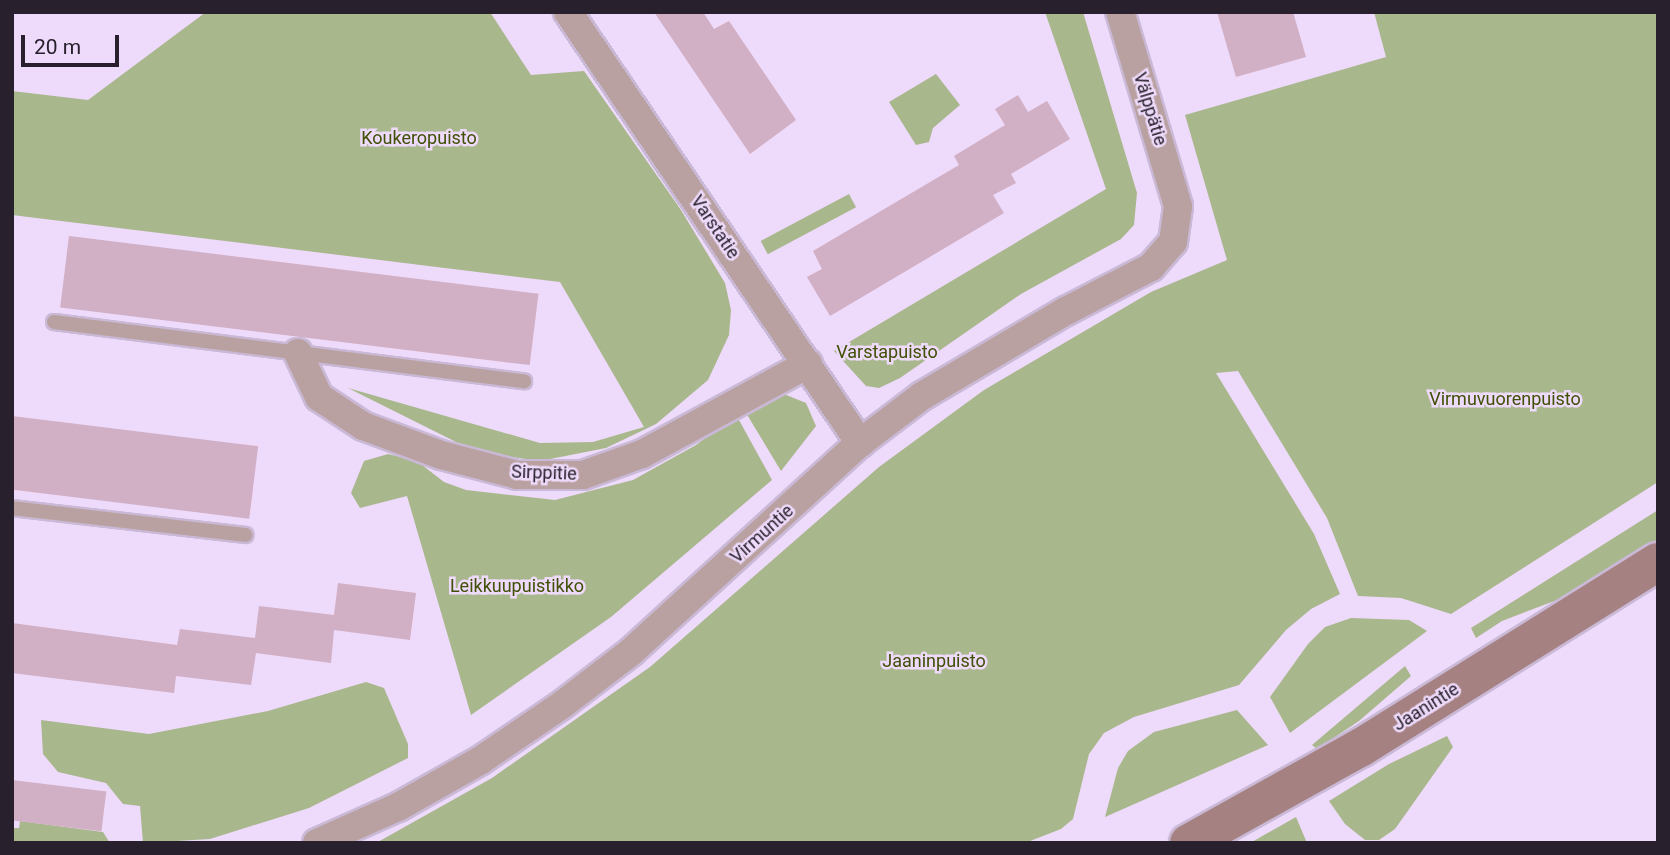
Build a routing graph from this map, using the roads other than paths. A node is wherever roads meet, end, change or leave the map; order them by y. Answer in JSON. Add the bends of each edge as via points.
{"nodes":[{"id":1,"x":568,"y":12,"type":"edge"},
{"id":2,"x":1120,"y":12,"type":"edge"},
{"id":3,"x":1178,"y":206,"type":"joint"},
{"id":4,"x":54,"y":322,"type":"dead end"},
{"id":5,"x":298,"y":353,"type":"junction"},
{"id":6,"x":808,"y":364,"type":"junction"},
{"id":7,"x":524,"y":381,"type":"dead end"},
{"id":8,"x":860,"y":443,"type":"junction"},
{"id":9,"x":12,"y":508,"type":"edge"},
{"id":10,"x":245,"y":535,"type":"dead end"},
{"id":11,"x":1658,"y":562,"type":"edge"},
{"id":12,"x":317,"y":843,"type":"edge"},
{"id":13,"x":1189,"y":843,"type":"edge"}],
"edges":[{"from":1,"to":6,"type":"street","name":"Varstatie"},
{"from":2,"to":3,"type":"street","name":"Välppätie"},
{"from":3,"to":8,"type":"street","name":"Virmuntie","via":[[1173,242],[1151,267],[976,363]]},
{"from":4,"to":5,"type":"lane"},
{"from":5,"to":6,"type":"street","name":"Sirppitie","via":[[319,397],[363,426],[441,455],[517,475],[583,475],[642,454]]},
{"from":5,"to":7,"type":"lane"},
{"from":6,"to":8,"type":"street","name":"Varstatie"},
{"from":8,"to":12,"type":"street","name":"Virmuntie","via":[[632,651],[563,704],[430,789]]},
{"from":9,"to":10,"type":"lane"},
{"from":11,"to":13,"type":"main road","name":"Jaanintie","via":[[1360,748]]}]}
